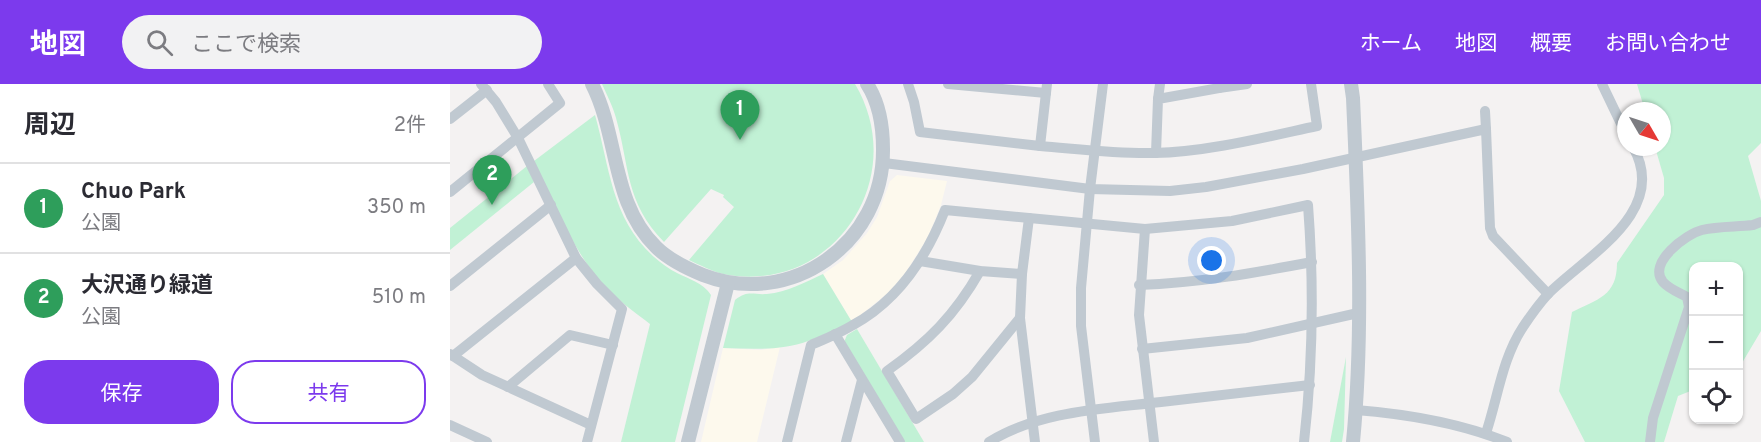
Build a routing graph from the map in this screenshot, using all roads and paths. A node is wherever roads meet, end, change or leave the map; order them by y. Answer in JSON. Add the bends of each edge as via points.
{"nodes":[{"id":1,"x":548,"y":84,"type":"edge"},
{"id":2,"x":592,"y":84,"type":"edge"},
{"id":3,"x":867,"y":84,"type":"edge"},
{"id":4,"x":908,"y":84,"type":"edge"},
{"id":5,"x":948,"y":84,"type":"edge"},
{"id":6,"x":1102,"y":84,"type":"edge"},
{"id":7,"x":1160,"y":84,"type":"edge"},
{"id":8,"x":1247,"y":84,"type":"edge"},
{"id":9,"x":1311,"y":84,"type":"edge"},
{"id":10,"x":1351,"y":84,"type":"edge"},
{"id":11,"x":1602,"y":84,"type":"edge"},
{"id":12,"x":1219,"y":86,"type":"edge"},
{"id":13,"x":484,"y":87,"type":"edge"},
{"id":14,"x":1047,"y":88,"type":"edge"},
{"id":15,"x":1158,"y":99,"type":"junction"},
{"id":16,"x":1485,"y":111,"type":"dead end"},
{"id":17,"x":1617,"y":116,"type":"edge"},
{"id":18,"x":450,"y":119,"type":"edge"},
{"id":19,"x":1486,"y":129,"type":"junction"},
{"id":20,"x":518,"y":138,"type":"junction"},
{"id":21,"x":1040,"y":146,"type":"junction"},
{"id":22,"x":1095,"y":151,"type":"junction"},
{"id":23,"x":1156,"y":153,"type":"junction"},
{"id":24,"x":1638,"y":156,"type":"edge"},
{"id":25,"x":1356,"y":158,"type":"junction"},
{"id":26,"x":884,"y":163,"type":"junction"},
{"id":27,"x":1090,"y":189,"type":"junction"},
{"id":28,"x":450,"y":192,"type":"edge"},
{"id":29,"x":551,"y":205,"type":"junction"},
{"id":30,"x":1029,"y":218,"type":"junction"},
{"id":31,"x":1761,"y":222,"type":"edge"},
{"id":32,"x":1086,"y":224,"type":"junction"},
{"id":33,"x":1145,"y":229,"type":"junction"},
{"id":34,"x":576,"y":258,"type":"junction"},
{"id":35,"x":920,"y":261,"type":"junction"},
{"id":36,"x":1312,"y":262,"type":"junction"},
{"id":37,"x":980,"y":271,"type":"junction"},
{"id":38,"x":1022,"y":274,"type":"junction"},
{"id":39,"x":728,"y":283,"type":"junction"},
{"id":40,"x":1139,"y":285,"type":"junction"},
{"id":41,"x":450,"y":286,"type":"edge"},
{"id":42,"x":1548,"y":294,"type":"junction"},
{"id":43,"x":1358,"y":313,"type":"junction"},
{"id":44,"x":1020,"y":318,"type":"junction"},
{"id":45,"x":1311,"y":322,"type":"junction"},
{"id":46,"x":835,"y":334,"type":"junction"},
{"id":47,"x":613,"y":345,"type":"junction"},
{"id":48,"x":1142,"y":349,"type":"junction"},
{"id":49,"x":451,"y":355,"type":"edge"},
{"id":50,"x":862,"y":380,"type":"junction"},
{"id":51,"x":1310,"y":385,"type":"junction"},
{"id":52,"x":508,"y":387,"type":"junction"},
{"id":53,"x":1149,"y":404,"type":"junction"},
{"id":54,"x":1356,"y":410,"type":"junction"},
{"id":55,"x":1091,"y":411,"type":"junction"},
{"id":56,"x":1033,"y":421,"type":"junction"},
{"id":57,"x":591,"y":424,"type":"junction"},
{"id":58,"x":450,"y":425,"type":"edge"},
{"id":59,"x":1486,"y":434,"type":"junction"},
{"id":60,"x":487,"y":442,"type":"edge"},
{"id":61,"x":586,"y":442,"type":"edge"},
{"id":62,"x":688,"y":442,"type":"edge"},
{"id":63,"x":787,"y":442,"type":"edge"},
{"id":64,"x":846,"y":442,"type":"edge"},
{"id":65,"x":900,"y":442,"type":"edge"},
{"id":66,"x":989,"y":442,"type":"edge"},
{"id":67,"x":1035,"y":442,"type":"edge"},
{"id":68,"x":1095,"y":442,"type":"edge"},
{"id":69,"x":1154,"y":442,"type":"edge"},
{"id":70,"x":1304,"y":442,"type":"edge"},
{"id":71,"x":1353,"y":442,"type":"edge"},
{"id":72,"x":1507,"y":442,"type":"edge"},
{"id":73,"x":1650,"y":442,"type":"edge"}],
"edges":[{"from":1,"to":20,"type":"street","via":[[560,103]]},
{"from":2,"to":39,"type":"street","via":[[605,117],[623,192],[636,220],[668,257],[694,272]]},
{"from":3,"to":26,"type":"street","via":[[882,122]]},
{"from":4,"to":21,"type":"street","via":[[920,132]]},
{"from":5,"to":14,"type":"street"},
{"from":6,"to":22,"type":"street"},
{"from":7,"to":15,"type":"street"},
{"from":8,"to":12,"type":"street"},
{"from":9,"to":23,"type":"street","via":[[1317,126]]},
{"from":10,"to":25,"type":"street"},
{"from":11,"to":17,"type":"street"},
{"from":12,"to":15,"type":"street"},
{"from":13,"to":18,"type":"street"},
{"from":13,"to":20,"type":"street"},
{"from":14,"to":21,"type":"street"},
{"from":15,"to":23,"type":"street"},
{"from":16,"to":19,"type":"street"},
{"from":19,"to":25,"type":"street"},
{"from":19,"to":42,"type":"street","via":[[1493,236]]},
{"from":20,"to":28,"type":"street"},
{"from":20,"to":29,"type":"street"},
{"from":21,"to":22,"type":"street"},
{"from":22,"to":23,"type":"street"},
{"from":22,"to":27,"type":"street"},
{"from":24,"to":42,"type":"street","via":[[1643,178],[1630,219]]},
{"from":25,"to":27,"type":"street","via":[[1206,187],[1170,191]]},
{"from":25,"to":43,"type":"street"},
{"from":26,"to":27,"type":"street"},
{"from":26,"to":39,"type":"street","via":[[869,213],[837,253],[790,278],[762,284]]},
{"from":27,"to":32,"type":"street"},
{"from":29,"to":34,"type":"street"},
{"from":29,"to":41,"type":"street"},
{"from":30,"to":32,"type":"street"},
{"from":30,"to":35,"type":"street","via":[[945,210]]},
{"from":30,"to":38,"type":"street"},
{"from":31,"to":73,"type":"street","via":[[1702,230],[1687,237],[1661,261],[1659,274],[1664,283],[1687,297],[1689,307],[1653,418]]},
{"from":32,"to":33,"type":"street"},
{"from":32,"to":55,"type":"street","via":[[1081,326]]},
{"from":33,"to":36,"type":"street","via":[[1232,221],[1308,205]]},
{"from":33,"to":40,"type":"street"},
{"from":34,"to":47,"type":"street","via":[[622,309]]},
{"from":34,"to":49,"type":"street"},
{"from":35,"to":37,"type":"street"},
{"from":35,"to":46,"type":"street","via":[[880,307]]},
{"from":36,"to":40,"type":"street","via":[[1199,282]]},
{"from":36,"to":45,"type":"street"},
{"from":37,"to":38,"type":"street"},
{"from":37,"to":44,"type":"street","via":[[958,307],[935,333],[887,371],[916,419],[972,377]]},
{"from":38,"to":44,"type":"street"},
{"from":39,"to":62,"type":"street"},
{"from":40,"to":48,"type":"street"},
{"from":42,"to":59,"type":"street","via":[[1510,350]]},
{"from":43,"to":45,"type":"street"},
{"from":43,"to":54,"type":"street"},
{"from":44,"to":56,"type":"street"},
{"from":45,"to":48,"type":"street","via":[[1247,338]]},
{"from":45,"to":51,"type":"street"},
{"from":46,"to":50,"type":"street"},
{"from":46,"to":63,"type":"street","via":[[811,345]]},
{"from":47,"to":52,"type":"street","via":[[570,335]]},
{"from":47,"to":57,"type":"street"},
{"from":48,"to":53,"type":"street"},
{"from":49,"to":52,"type":"street"},
{"from":50,"to":64,"type":"street"},
{"from":50,"to":65,"type":"street"},
{"from":51,"to":53,"type":"street"},
{"from":51,"to":70,"type":"street"},
{"from":52,"to":57,"type":"street"},
{"from":53,"to":55,"type":"street"},
{"from":53,"to":69,"type":"street"},
{"from":54,"to":59,"type":"street","via":[[1461,426]]},
{"from":54,"to":71,"type":"street"},
{"from":55,"to":56,"type":"street"},
{"from":55,"to":68,"type":"street"},
{"from":56,"to":66,"type":"street"},
{"from":56,"to":67,"type":"street"},
{"from":57,"to":61,"type":"street"},
{"from":58,"to":60,"type":"street"},
{"from":59,"to":72,"type":"street"}]}
